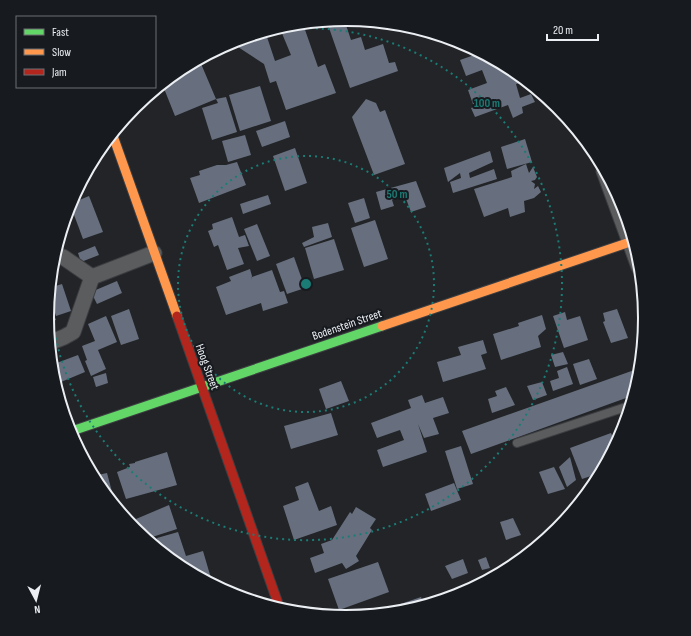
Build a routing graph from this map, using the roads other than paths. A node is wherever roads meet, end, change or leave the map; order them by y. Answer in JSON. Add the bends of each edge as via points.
{"nodes":[{"id":1,"x":114,"y":140,"type":"edge"},
{"id":2,"x":628,"y":243,"type":"edge"},
{"id":3,"x":154,"y":253,"type":"junction"},
{"id":4,"x":60,"y":256,"type":"edge"},
{"id":5,"x":92,"y":277,"type":"junction"},
{"id":6,"x":54,"y":341,"type":"edge"},
{"id":7,"x":201,"y":387,"type":"junction"},
{"id":8,"x":623,"y":408,"type":"edge"},
{"id":9,"x":76,"y":430,"type":"edge"},
{"id":10,"x":517,"y":443,"type":"dead end"},
{"id":11,"x":277,"y":602,"type":"edge"}],
"edges":[{"from":1,"to":3,"type":"street","name":"Hoog Street"},
{"from":2,"to":7,"type":"street","name":"Bodenstein Street"},
{"from":3,"to":5,"type":"street"},
{"from":3,"to":7,"type":"street","name":"Hoog Street"},
{"from":4,"to":5,"type":"street"},
{"from":5,"to":6,"type":"street","via":[[72,332]]},
{"from":7,"to":9,"type":"street","name":"Bodenstein Street"},
{"from":7,"to":11,"type":"street","name":"Hoog Street"},
{"from":8,"to":10,"type":"lane"}]}
